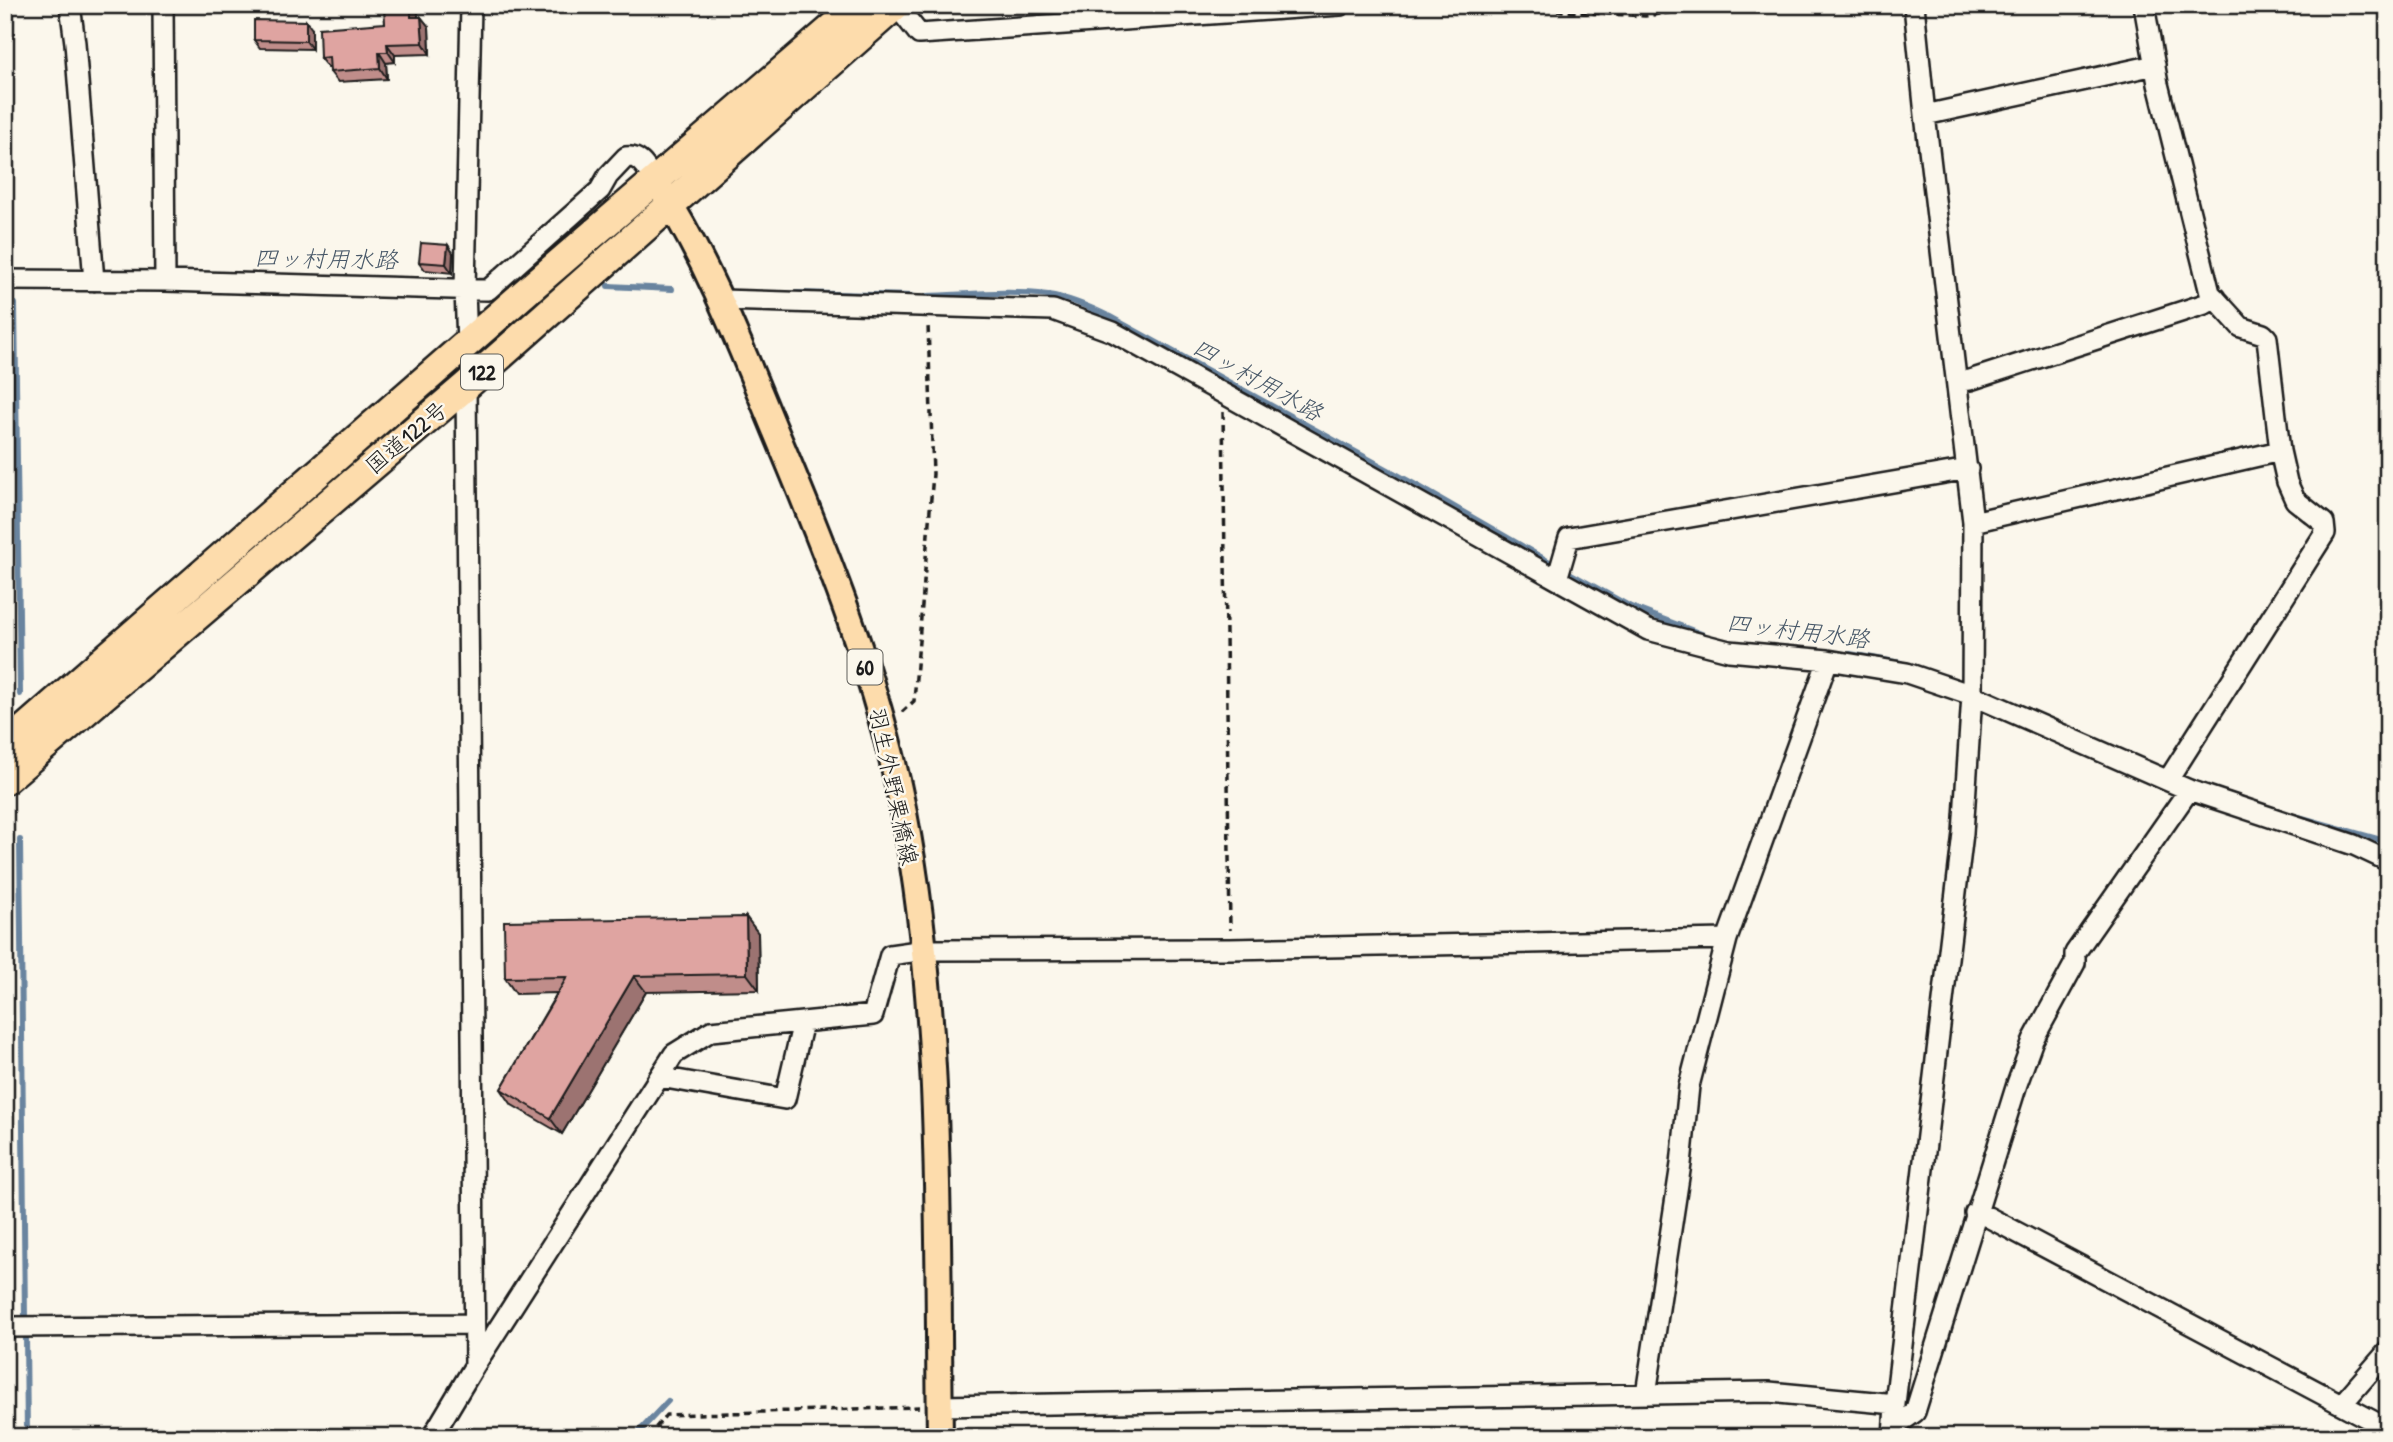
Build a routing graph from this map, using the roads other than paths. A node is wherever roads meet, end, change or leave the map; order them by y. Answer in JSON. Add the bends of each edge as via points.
{"nodes":[{"id":1,"x":70,"y":5,"type":"edge"},
{"id":2,"x":163,"y":5,"type":"edge"},
{"id":3,"x":471,"y":5,"type":"edge"},
{"id":4,"x":859,"y":5,"type":"edge"},
{"id":5,"x":896,"y":5,"type":"edge"},
{"id":6,"x":1340,"y":5,"type":"edge"},
{"id":7,"x":1914,"y":5,"type":"edge"},
{"id":8,"x":2144,"y":5,"type":"edge"},
{"id":9,"x":2155,"y":65,"type":"junction"},
{"id":10,"x":1924,"y":115,"type":"junction"},
{"id":11,"x":655,"y":181,"type":"junction"},
{"id":12,"x":670,"y":204,"type":"junction"},
{"id":13,"x":5,"y":280,"type":"edge"},
{"id":14,"x":94,"y":281,"type":"junction"},
{"id":15,"x":165,"y":281,"type":"junction"},
{"id":16,"x":465,"y":289,"type":"junction"},
{"id":17,"x":2215,"y":299,"type":"junction"},
{"id":18,"x":721,"y":300,"type":"junction"},
{"id":19,"x":467,"y":345,"type":"junction"},
{"id":20,"x":1957,"y":381,"type":"junction"},
{"id":21,"x":466,"y":386,"type":"junction"},
{"id":22,"x":2280,"y":451,"type":"junction"},
{"id":23,"x":1968,"y":469,"type":"junction"},
{"id":24,"x":1973,"y":522,"type":"junction"},
{"id":25,"x":1557,"y":579,"type":"junction"},
{"id":26,"x":1828,"y":660,"type":"junction"},
{"id":27,"x":1972,"y":695,"type":"junction"},
{"id":28,"x":5,"y":746,"type":"edge"},
{"id":29,"x":5,"y":780,"type":"edge"},
{"id":30,"x":2168,"y":780,"type":"junction"},
{"id":31,"x":2189,"y":790,"type":"junction"},
{"id":32,"x":2388,"y":861,"type":"edge"},
{"id":33,"x":1727,"y":939,"type":"junction"},
{"id":34,"x":925,"y":950,"type":"junction"},
{"id":35,"x":803,"y":1022,"type":"junction"},
{"id":36,"x":660,"y":1077,"type":"junction"},
{"id":37,"x":1975,"y":1213,"type":"junction"},
{"id":38,"x":473,"y":1324,"type":"junction"},
{"id":39,"x":5,"y":1327,"type":"edge"},
{"id":40,"x":2388,"y":1351,"type":"edge"},
{"id":41,"x":475,"y":1365,"type":"junction"},
{"id":42,"x":1646,"y":1394,"type":"junction"},
{"id":43,"x":1895,"y":1404,"type":"junction"},
{"id":44,"x":2342,"y":1404,"type":"junction"},
{"id":45,"x":940,"y":1406,"type":"junction"},
{"id":46,"x":2388,"y":1429,"type":"edge"},
{"id":47,"x":1894,"y":1432,"type":"edge"},
{"id":48,"x":432,"y":1437,"type":"edge"},
{"id":49,"x":940,"y":1437,"type":"edge"}],
"edges":[{"from":1,"to":14,"type":"street"},
{"from":2,"to":15,"type":"street"},
{"from":3,"to":16,"type":"street"},
{"from":4,"to":11,"type":"highway","name":"国道122号","number":"122"},
{"from":5,"to":6,"type":"street","via":[[919,34]]},
{"from":5,"to":12,"type":"highway","name":"国道122号","number":"122"},
{"from":7,"to":10,"type":"street"},
{"from":8,"to":9,"type":"street"},
{"from":9,"to":10,"type":"street"},
{"from":9,"to":17,"type":"street"},
{"from":10,"to":20,"type":"street"},
{"from":11,"to":12,"type":"main road","name":"羽生外野栗橋線","number":"60"},
{"from":11,"to":16,"type":"street","via":[[642,162],[626,157],[600,190],[488,290]]},
{"from":11,"to":19,"type":"highway","name":"国道122号","number":"122"},
{"from":12,"to":18,"type":"main road","name":"羽生外野栗橋線","number":"60"},
{"from":12,"to":21,"type":"highway","name":"国道122号","number":"122"},
{"from":13,"to":14,"type":"street"},
{"from":14,"to":15,"type":"street"},
{"from":15,"to":16,"type":"street"},
{"from":16,"to":19,"type":"street"},
{"from":17,"to":20,"type":"street"},
{"from":17,"to":22,"type":"street","via":[[2241,327],[2267,338]]},
{"from":18,"to":25,"type":"street","via":[[1052,310],[1114,332]]},
{"from":18,"to":34,"type":"main road","name":"羽生外野栗橋線","number":"60","via":[[836,579],[883,728],[904,812]]},
{"from":19,"to":28,"type":"highway","name":"国道122号","number":"122"},
{"from":20,"to":23,"type":"street"},
{"from":21,"to":29,"type":"highway","name":"国道122号","number":"122"},
{"from":21,"to":38,"type":"street"},
{"from":22,"to":24,"type":"street"},
{"from":22,"to":30,"type":"street","via":[[2291,494],[2324,523],[2325,533]]},
{"from":23,"to":24,"type":"street"},
{"from":23,"to":25,"type":"street","via":[[1569,538]]},
{"from":24,"to":27,"type":"street"},
{"from":25,"to":26,"type":"street","via":[[1648,630],[1729,651]]},
{"from":26,"to":27,"type":"street","via":[[1907,673]]},
{"from":26,"to":33,"type":"street"},
{"from":27,"to":30,"type":"street"},
{"from":27,"to":43,"type":"street","via":[[1963,833]]},
{"from":30,"to":31,"type":"street"},
{"from":31,"to":32,"type":"street","via":[[2354,845]]},
{"from":31,"to":37,"type":"street","via":[[2075,953],[2075,963],[2033,1040]]},
{"from":33,"to":34,"type":"street"},
{"from":33,"to":42,"type":"street","via":[[1689,1086]]},
{"from":34,"to":35,"type":"street","via":[[890,955],[873,1015]]},
{"from":34,"to":45,"type":"main road","name":"羽生外野栗橋線","number":"60","via":[[935,1131]]},
{"from":35,"to":36,"type":"street","via":[[711,1031],[674,1054]]},
{"from":35,"to":36,"type":"street","via":[[785,1099]]},
{"from":36,"to":41,"type":"street"},
{"from":37,"to":44,"type":"street"},
{"from":37,"to":47,"type":"street","via":[[1915,1412]]},
{"from":38,"to":39,"type":"street"},
{"from":38,"to":41,"type":"street"},
{"from":40,"to":44,"type":"street"},
{"from":41,"to":48,"type":"street"},
{"from":42,"to":43,"type":"street","via":[[1769,1392]]},
{"from":42,"to":45,"type":"street"},
{"from":43,"to":47,"type":"street"},
{"from":44,"to":46,"type":"street"},
{"from":45,"to":49,"type":"main road","name":"羽生外野栗橋線","number":"60"}]}
